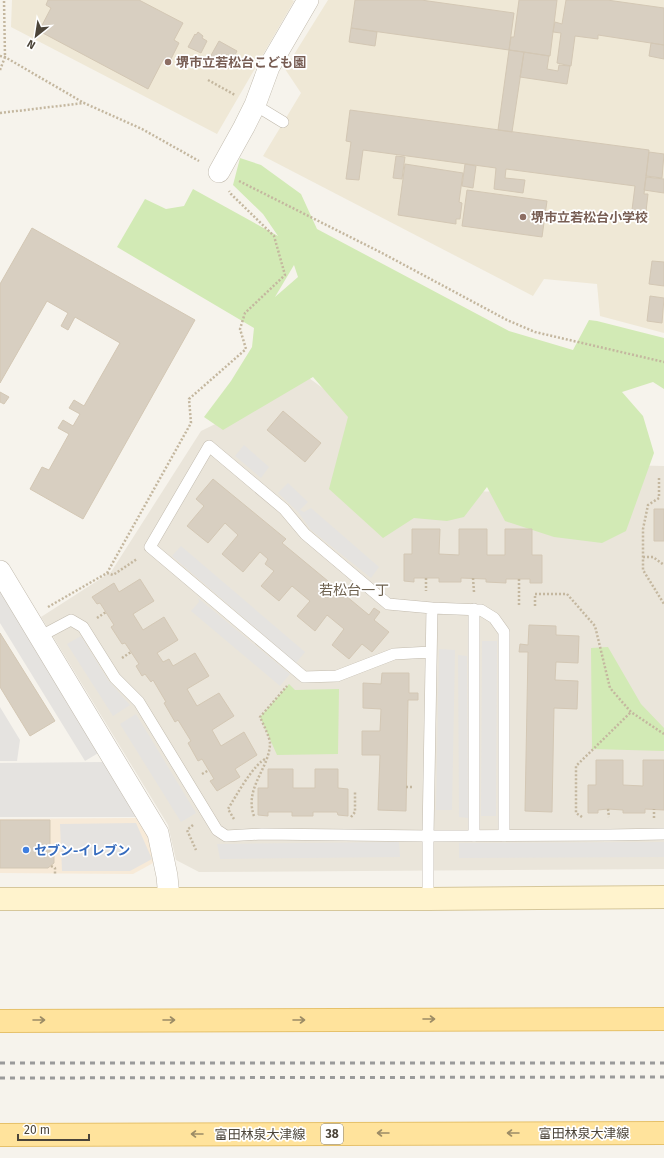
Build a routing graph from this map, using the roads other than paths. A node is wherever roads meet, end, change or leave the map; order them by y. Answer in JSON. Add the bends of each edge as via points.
{"nodes":[{"id":1,"x":308,"y":0,"type":"edge"},
{"id":2,"x":255,"y":105,"type":"junction"},
{"id":3,"x":283,"y":122,"type":"dead end"},
{"id":4,"x":219,"y":172,"type":"road end"},
{"id":5,"x":0,"y":571,"type":"edge"},
{"id":6,"x":432,"y":608,"type":"junction"},
{"id":7,"x":474,"y":609,"type":"junction"},
{"id":8,"x":39,"y":637,"type":"junction"},
{"id":9,"x":431,"y":652,"type":"junction"},
{"id":10,"x":664,"y":834,"type":"edge"},
{"id":11,"x":428,"y":836,"type":"junction"},
{"id":12,"x":474,"y":836,"type":"junction"},
{"id":13,"x":504,"y":836,"type":"junction"},
{"id":14,"x":664,"y":897,"type":"edge"},
{"id":15,"x":169,"y":898,"type":"junction"},
{"id":16,"x":0,"y":899,"type":"edge"},
{"id":17,"x":428,"y":899,"type":"junction"},
{"id":18,"x":664,"y":1019,"type":"edge"},
{"id":19,"x":0,"y":1020,"type":"edge"},
{"id":20,"x":664,"y":1132,"type":"edge"},
{"id":21,"x":0,"y":1135,"type":"edge"}],
"edges":[{"from":1,"to":2,"type":"street","via":[[269,68]]},
{"from":2,"to":3,"type":"lane"},
{"from":2,"to":4,"type":"street"},
{"from":5,"to":8,"type":"street"},
{"from":6,"to":7,"type":"lane"},
{"from":6,"to":9,"type":"lane"},
{"from":6,"to":9,"type":"lane","via":[[388,604],[305,534],[284,509],[209,446],[150,547],[304,677],[337,676],[394,654]]},
{"from":7,"to":12,"type":"lane"},
{"from":7,"to":13,"type":"lane","via":[[494,618],[504,632]]},
{"from":8,"to":11,"type":"lane","via":[[71,620],[83,627],[115,678],[139,702],[217,830],[226,836],[262,831]]},
{"from":8,"to":15,"type":"street","via":[[125,789],[158,833]]},
{"from":9,"to":11,"type":"lane"},
{"from":10,"to":13,"type":"lane"},
{"from":11,"to":12,"type":"lane"},
{"from":11,"to":17,"type":"lane"},
{"from":12,"to":13,"type":"lane"},
{"from":14,"to":17,"type":"street"},
{"from":15,"to":16,"type":"street"},
{"from":15,"to":17,"type":"street"},
{"from":19,"to":18,"type":"main road","one_way":true},
{"from":20,"to":21,"type":"main road","name":"富田林泉大津線","number":"38","one_way":true}]}
